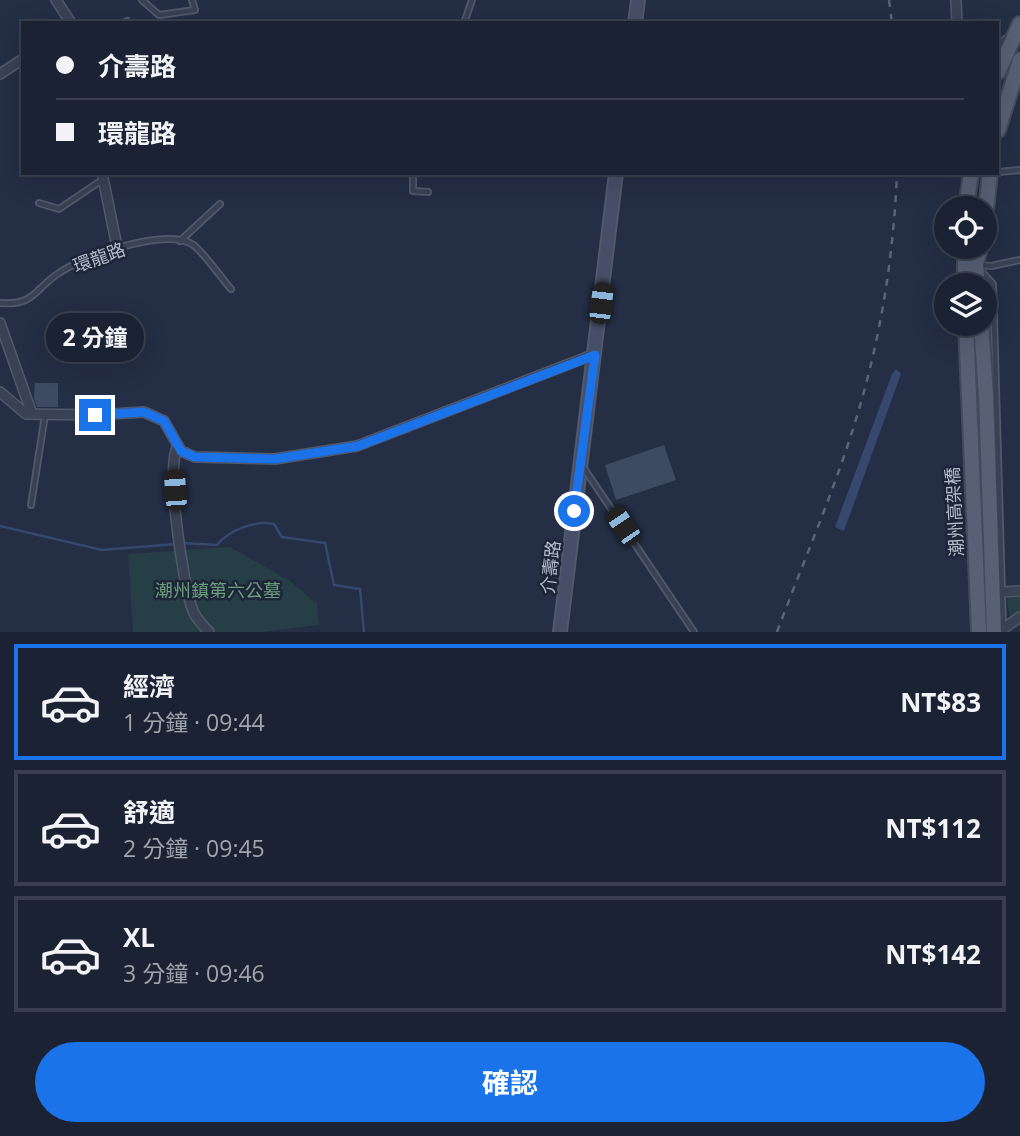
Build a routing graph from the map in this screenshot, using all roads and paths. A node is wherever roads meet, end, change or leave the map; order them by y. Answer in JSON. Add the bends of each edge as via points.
{"nodes":[{"id":1,"x":57,"y":0,"type":"edge"},
{"id":2,"x":142,"y":0,"type":"edge"},
{"id":3,"x":192,"y":0,"type":"edge"},
{"id":4,"x":472,"y":0,"type":"edge"},
{"id":5,"x":638,"y":0,"type":"edge"},
{"id":6,"x":956,"y":0,"type":"edge"},
{"id":7,"x":70,"y":21,"type":"edge"},
{"id":8,"x":465,"y":21,"type":"edge"},
{"id":9,"x":635,"y":21,"type":"edge"},
{"id":10,"x":957,"y":21,"type":"edge"},
{"id":11,"x":1018,"y":29,"type":"edge"},
{"id":12,"x":999,"y":46,"type":"edge"},
{"id":13,"x":21,"y":60,"type":"edge"},
{"id":14,"x":1020,"y":60,"type":"edge"},
{"id":15,"x":999,"y":70,"type":"edge"},
{"id":16,"x":0,"y":74,"type":"edge"},
{"id":17,"x":1016,"y":82,"type":"edge"},
{"id":18,"x":999,"y":127,"type":"edge"},
{"id":19,"x":1020,"y":170,"type":"edge"},
{"id":20,"x":999,"y":173,"type":"edge"},
{"id":21,"x":413,"y":175,"type":"edge"},
{"id":22,"x":616,"y":175,"type":"edge"},
{"id":23,"x":963,"y":175,"type":"edge"},
{"id":24,"x":971,"y":175,"type":"edge"},
{"id":25,"x":991,"y":175,"type":"edge"},
{"id":26,"x":103,"y":176,"type":"edge"},
{"id":27,"x":428,"y":192,"type":"dead end"},
{"id":28,"x":964,"y":196,"type":"edge"},
{"id":29,"x":967,"y":196,"type":"edge"},
{"id":30,"x":988,"y":196,"type":"edge"},
{"id":31,"x":39,"y":203,"type":"dead end"},
{"id":32,"x":220,"y":204,"type":"dead end"},
{"id":33,"x":180,"y":240,"type":"junction"},
{"id":34,"x":117,"y":247,"type":"junction"},
{"id":35,"x":969,"y":259,"type":"edge"},
{"id":36,"x":973,"y":259,"type":"edge"},
{"id":37,"x":1020,"y":260,"type":"edge"},
{"id":38,"x":970,"y":264,"type":"junction"},
{"id":39,"x":967,"y":273,"type":"edge"},
{"id":40,"x":973,"y":273,"type":"edge"},
{"id":41,"x":231,"y":289,"type":"dead end"},
{"id":42,"x":0,"y":303,"type":"edge"},
{"id":43,"x":0,"y":323,"type":"edge"},
{"id":44,"x":964,"y":336,"type":"edge"},
{"id":45,"x":964,"y":336,"type":"edge"},
{"id":46,"x":982,"y":336,"type":"edge"},
{"id":47,"x":595,"y":355,"type":"junction"},
{"id":48,"x":0,"y":392,"type":"edge"},
{"id":49,"x":32,"y":414,"type":"junction"},
{"id":50,"x":45,"y":414,"type":"junction"},
{"id":51,"x":178,"y":446,"type":"junction"},
{"id":52,"x":580,"y":462,"type":"junction"},
{"id":53,"x":31,"y":505,"type":"dead end"},
{"id":54,"x":1020,"y":591,"type":"edge"},
{"id":55,"x":1002,"y":592,"type":"junction"},
{"id":56,"x":1020,"y":617,"type":"edge"},
{"id":57,"x":1000,"y":631,"type":"edge"},
{"id":58,"x":209,"y":632,"type":"edge"},
{"id":59,"x":560,"y":632,"type":"edge"},
{"id":60,"x":694,"y":632,"type":"edge"},
{"id":61,"x":977,"y":632,"type":"edge"}],
"edges":[{"from":1,"to":7,"type":"street"},
{"from":2,"to":3,"type":"lane","via":[[159,15],[195,10]]},
{"from":4,"to":8,"type":"lane"},
{"from":5,"to":9,"type":"main road"},
{"from":6,"to":10,"type":"street"},
{"from":11,"to":12,"type":"street"},
{"from":11,"to":15,"type":"main road"},
{"from":13,"to":16,"type":"street"},
{"from":14,"to":17,"type":"main road"},
{"from":17,"to":18,"type":"main road"},
{"from":19,"to":20,"type":"lane"},
{"from":21,"to":27,"type":"lane","via":[[413,191]]},
{"from":22,"to":47,"type":"main road","name":"介壽路"},
{"from":23,"to":28,"type":"street"},
{"from":24,"to":29,"type":"main road"},
{"from":25,"to":30,"type":"main road"},
{"from":26,"to":31,"type":"lane","via":[[59,209]]},
{"from":26,"to":34,"type":"street"},
{"from":32,"to":33,"type":"lane"},
{"from":33,"to":34,"type":"lane","name":"環龍路"},
{"from":33,"to":41,"type":"lane","via":[[193,245]]},
{"from":34,"to":42,"type":"lane","name":"環龍路","via":[[59,273],[25,302]]},
{"from":35,"to":38,"type":"main road"},
{"from":36,"to":38,"type":"main road"},
{"from":37,"to":38,"type":"lane","via":[[991,266]]},
{"from":38,"to":39,"type":"main road"},
{"from":38,"to":40,"type":"main road"},
{"from":38,"to":55,"type":"lane","via":[[993,284]]},
{"from":43,"to":49,"type":"street"},
{"from":44,"to":61,"type":"main road","name":"潮州高架橋"},
{"from":45,"to":61,"type":"lane"},
{"from":46,"to":57,"type":"main road","name":"潮州高架橋"},
{"from":47,"to":51,"type":"street","via":[[358,446],[275,459],[195,457]]},
{"from":47,"to":52,"type":"main road","name":"介壽路"},
{"from":48,"to":49,"type":"street"},
{"from":49,"to":50,"type":"street"},
{"from":50,"to":51,"type":"street","via":[[144,412],[164,421]]},
{"from":50,"to":53,"type":"lane"},
{"from":51,"to":58,"type":"street","via":[[173,466],[183,576],[194,612]]},
{"from":52,"to":59,"type":"main road","name":"介壽路"},
{"from":52,"to":60,"type":"lane"},
{"from":54,"to":55,"type":"street"},
{"from":55,"to":57,"type":"lane"},
{"from":56,"to":57,"type":"street"}]}
